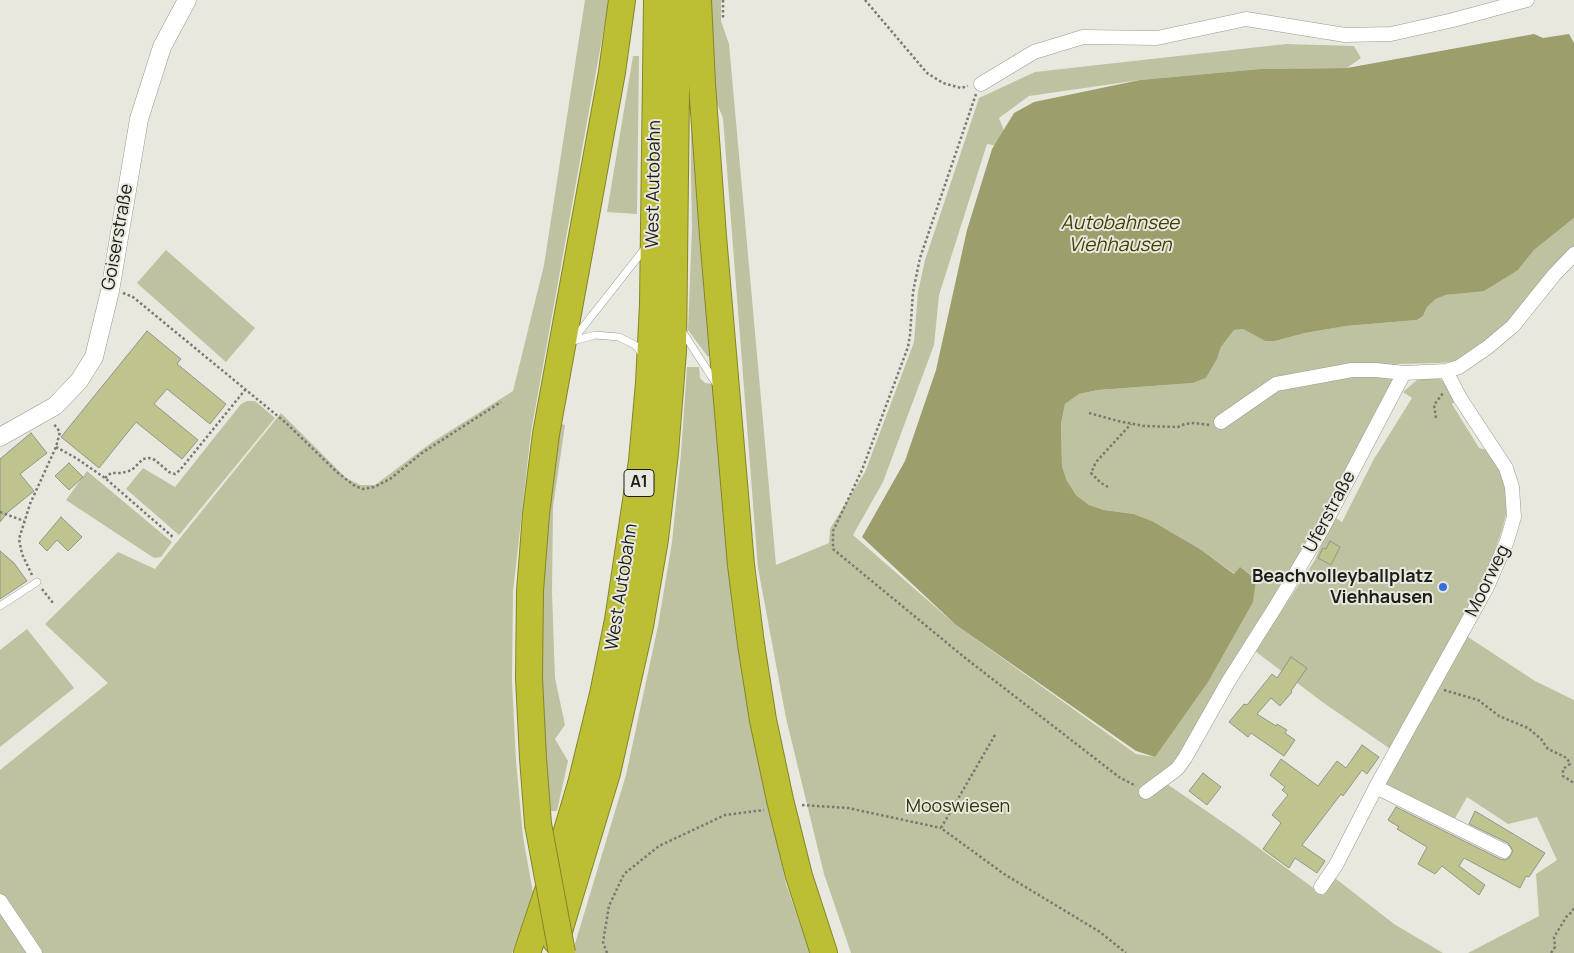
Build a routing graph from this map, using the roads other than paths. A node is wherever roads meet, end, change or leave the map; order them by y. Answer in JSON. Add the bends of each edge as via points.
{"nodes":[{"id":1,"x":187,"y":0,"type":"edge"},
{"id":2,"x":622,"y":0,"type":"edge"},
{"id":3,"x":657,"y":0,"type":"edge"},
{"id":4,"x":677,"y":0,"type":"edge"},
{"id":5,"x":698,"y":0,"type":"edge"},
{"id":6,"x":1527,"y":0,"type":"edge"},
{"id":7,"x":981,"y":84,"type":"road end"},
{"id":8,"x":654,"y":237,"type":"junction"},
{"id":9,"x":1574,"y":254,"type":"edge"},
{"id":10,"x":673,"y":318,"type":"junction"},
{"id":11,"x":567,"y":350,"type":"junction"},
{"id":12,"x":650,"y":369,"type":"junction"},
{"id":13,"x":1446,"y":371,"type":"junction"},
{"id":14,"x":1404,"y":373,"type":"junction"},
{"id":15,"x":727,"y":400,"type":"junction"},
{"id":16,"x":1221,"y":422,"type":"road end"},
{"id":17,"x":0,"y":437,"type":"edge"},
{"id":18,"x":37,"y":582,"type":"road end"},
{"id":19,"x":0,"y":606,"type":"edge"},
{"id":20,"x":1376,"y":787,"type":"junction"},
{"id":21,"x":1146,"y":792,"type":"road end"},
{"id":22,"x":1504,"y":851,"type":"dead end"},
{"id":23,"x":1321,"y":887,"type":"dead end"},
{"id":24,"x":0,"y":901,"type":"edge"},
{"id":25,"x":35,"y":953,"type":"edge"},
{"id":26,"x":527,"y":953,"type":"edge"},
{"id":27,"x":551,"y":953,"type":"edge"},
{"id":28,"x":562,"y":953,"type":"edge"},
{"id":29,"x":824,"y":953,"type":"edge"}],
"edges":[{"from":1,"to":17,"type":"street","name":"Goiserstraße","via":[[162,47],[139,119],[110,291],[94,357],[79,381],[55,406]]},
{"from":2,"to":11,"type":"highway"},
{"from":3,"to":8,"type":"highway","name":"West Autobahn","number":"A1"},
{"from":4,"to":10,"type":"highway","name":"West Autobahn","number":"A1"},
{"from":5,"to":15,"type":"highway"},
{"from":6,"to":7,"type":"street","via":[[1391,34],[1345,36],[1246,19],[1157,38],[1083,37],[1034,52]]},
{"from":8,"to":11,"type":"lane"},
{"from":8,"to":12,"type":"highway","name":"West Autobahn","number":"A1"},
{"from":9,"to":13,"type":"street","via":[[1500,338],[1474,358]]},
{"from":10,"to":15,"type":"lane"},
{"from":10,"to":27,"type":"highway","name":"West Autobahn","number":"A1","via":[[665,454],[640,626],[607,773]]},
{"from":11,"to":12,"type":"lane","via":[[595,335],[619,337],[635,345]]},
{"from":11,"to":28,"type":"highway","bridge":true,"via":[[546,434],[530,590],[532,758],[538,824]]},
{"from":12,"to":26,"type":"highway","name":"West Autobahn","number":"A1","via":[[642,461],[611,658],[581,784]]},
{"from":13,"to":14,"type":"street"},
{"from":13,"to":20,"type":"street","name":"Moorweg","via":[[1506,468],[1512,487],[1514,518],[1508,542],[1488,587]]},
{"from":14,"to":16,"type":"street","via":[[1352,370],[1276,384]]},
{"from":14,"to":21,"type":"street","name":"Uferstraße","via":[[1320,531],[1185,758],[1177,769]]},
{"from":15,"to":29,"type":"highway","via":[[740,565],[763,720],[797,866]]},
{"from":18,"to":19,"type":"lane"},
{"from":20,"to":22,"type":"street"},
{"from":20,"to":23,"type":"street","name":"Moorweg"},
{"from":24,"to":25,"type":"street"}]}
